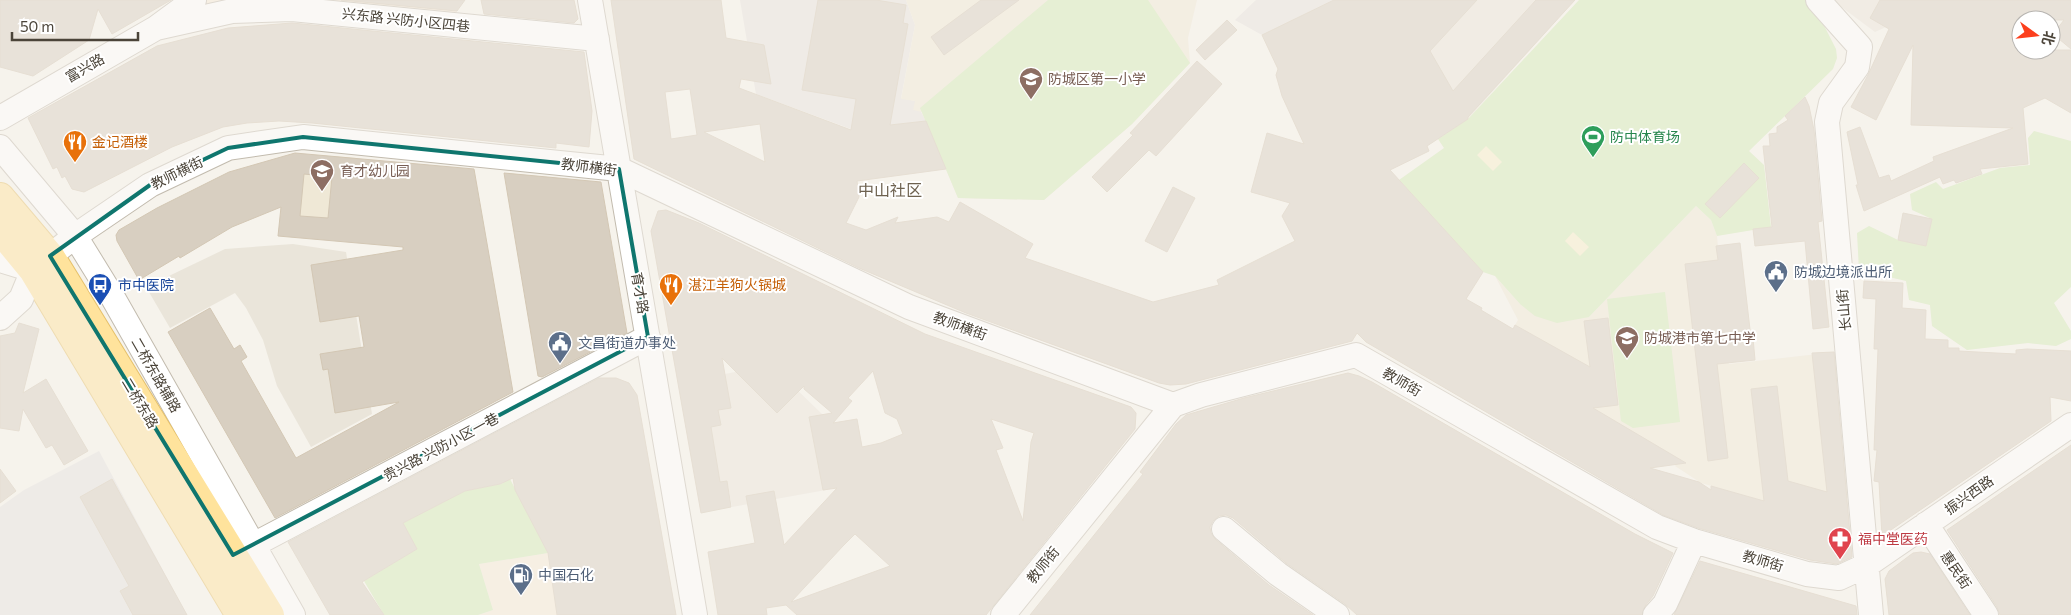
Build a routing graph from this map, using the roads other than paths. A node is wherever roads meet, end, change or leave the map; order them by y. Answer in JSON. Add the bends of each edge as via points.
{"nodes":[{"id":1,"x":194,"y":0,"type":"edge"},
{"id":2,"x":590,"y":0,"type":"edge"},
{"id":3,"x":1818,"y":0,"type":"edge"},
{"id":4,"x":156,"y":28,"type":"junction"},
{"id":5,"x":597,"y":39,"type":"junction"},
{"id":6,"x":0,"y":118,"type":"edge"},
{"id":7,"x":0,"y":147,"type":"edge"},
{"id":8,"x":619,"y":169,"type":"junction"},
{"id":9,"x":0,"y":197,"type":"edge"},
{"id":10,"x":0,"y":230,"type":"edge"},
{"id":11,"x":75,"y":236,"type":"junction"},
{"id":12,"x":0,"y":260,"type":"edge"},
{"id":13,"x":42,"y":263,"type":"junction"},
{"id":14,"x":0,"y":318,"type":"edge"},
{"id":15,"x":648,"y":337,"type":"junction"},
{"id":16,"x":1174,"y":405,"type":"junction"},
{"id":17,"x":2071,"y":425,"type":"edge"},
{"id":18,"x":1926,"y":524,"type":"junction"},
{"id":19,"x":1224,"y":530,"type":"dead end"},
{"id":20,"x":1694,"y":541,"type":"junction"},
{"id":21,"x":243,"y":550,"type":"junction"},
{"id":22,"x":1867,"y":565,"type":"junction"},
{"id":23,"x":240,"y":615,"type":"edge"},
{"id":24,"x":270,"y":615,"type":"edge"},
{"id":25,"x":293,"y":615,"type":"edge"},
{"id":26,"x":695,"y":615,"type":"edge"},
{"id":27,"x":1003,"y":615,"type":"edge"},
{"id":28,"x":1336,"y":615,"type":"edge"},
{"id":29,"x":1655,"y":615,"type":"edge"},
{"id":30,"x":1871,"y":615,"type":"edge"},
{"id":31,"x":1986,"y":615,"type":"edge"}],
"edges":[{"from":1,"to":4,"type":"street","name":"富兴路"},
{"from":2,"to":5,"type":"street","name":"育才路"},
{"from":3,"to":22,"type":"street","name":"长山街","via":[[1860,46],[1856,67],[1831,103],[1827,122]]},
{"from":4,"to":5,"type":"street","name":"兴东路 兴防小区四巷","via":[[232,12],[292,9]]},
{"from":4,"to":6,"type":"street","name":"富兴路"},
{"from":5,"to":8,"type":"street","name":"育才路"},
{"from":7,"to":11,"type":"street","name":"二桥东路辅路"},
{"from":8,"to":11,"type":"street","name":"教师横街","via":[[303,137],[228,148],[150,185]]},
{"from":8,"to":15,"type":"street","name":"育才路"},
{"from":8,"to":16,"type":"street","name":"教师横街","via":[[909,307]]},
{"from":9,"to":13,"type":"main road","name":"二桥东路"},
{"from":10,"to":13,"type":"main road","name":"二桥东路"},
{"from":11,"to":13,"type":"street","name":"教师横街"},
{"from":11,"to":21,"type":"street","name":"二桥东路辅路","via":[[112,296]]},
{"from":12,"to":13,"type":"street"},
{"from":13,"to":14,"type":"street","via":[[21,299]]},
{"from":13,"to":21,"type":"main road","name":"二桥东路"},
{"from":13,"to":23,"type":"main road","name":"二桥东路"},
{"from":15,"to":21,"type":"street","name":"贵兴路 兴防小区一巷"},
{"from":15,"to":26,"type":"street","name":"育才路"},
{"from":16,"to":20,"type":"street","name":"教师街","via":[[1356,355],[1657,527]]},
{"from":16,"to":27,"type":"street","name":"教师街"},
{"from":17,"to":18,"type":"street","name":"振兴西路"},
{"from":18,"to":22,"type":"street","name":"振兴西路"},
{"from":18,"to":31,"type":"street","name":"惠民街"},
{"from":19,"to":28,"type":"street"},
{"from":20,"to":22,"type":"street","name":"教师街","via":[[1807,574],[1839,578]]},
{"from":20,"to":29,"type":"street","via":[[1665,604]]},
{"from":21,"to":24,"type":"main road","name":"二桥东路"},
{"from":21,"to":25,"type":"street","name":"二桥东路辅路"},
{"from":22,"to":30,"type":"street","name":"长山街"}]}
